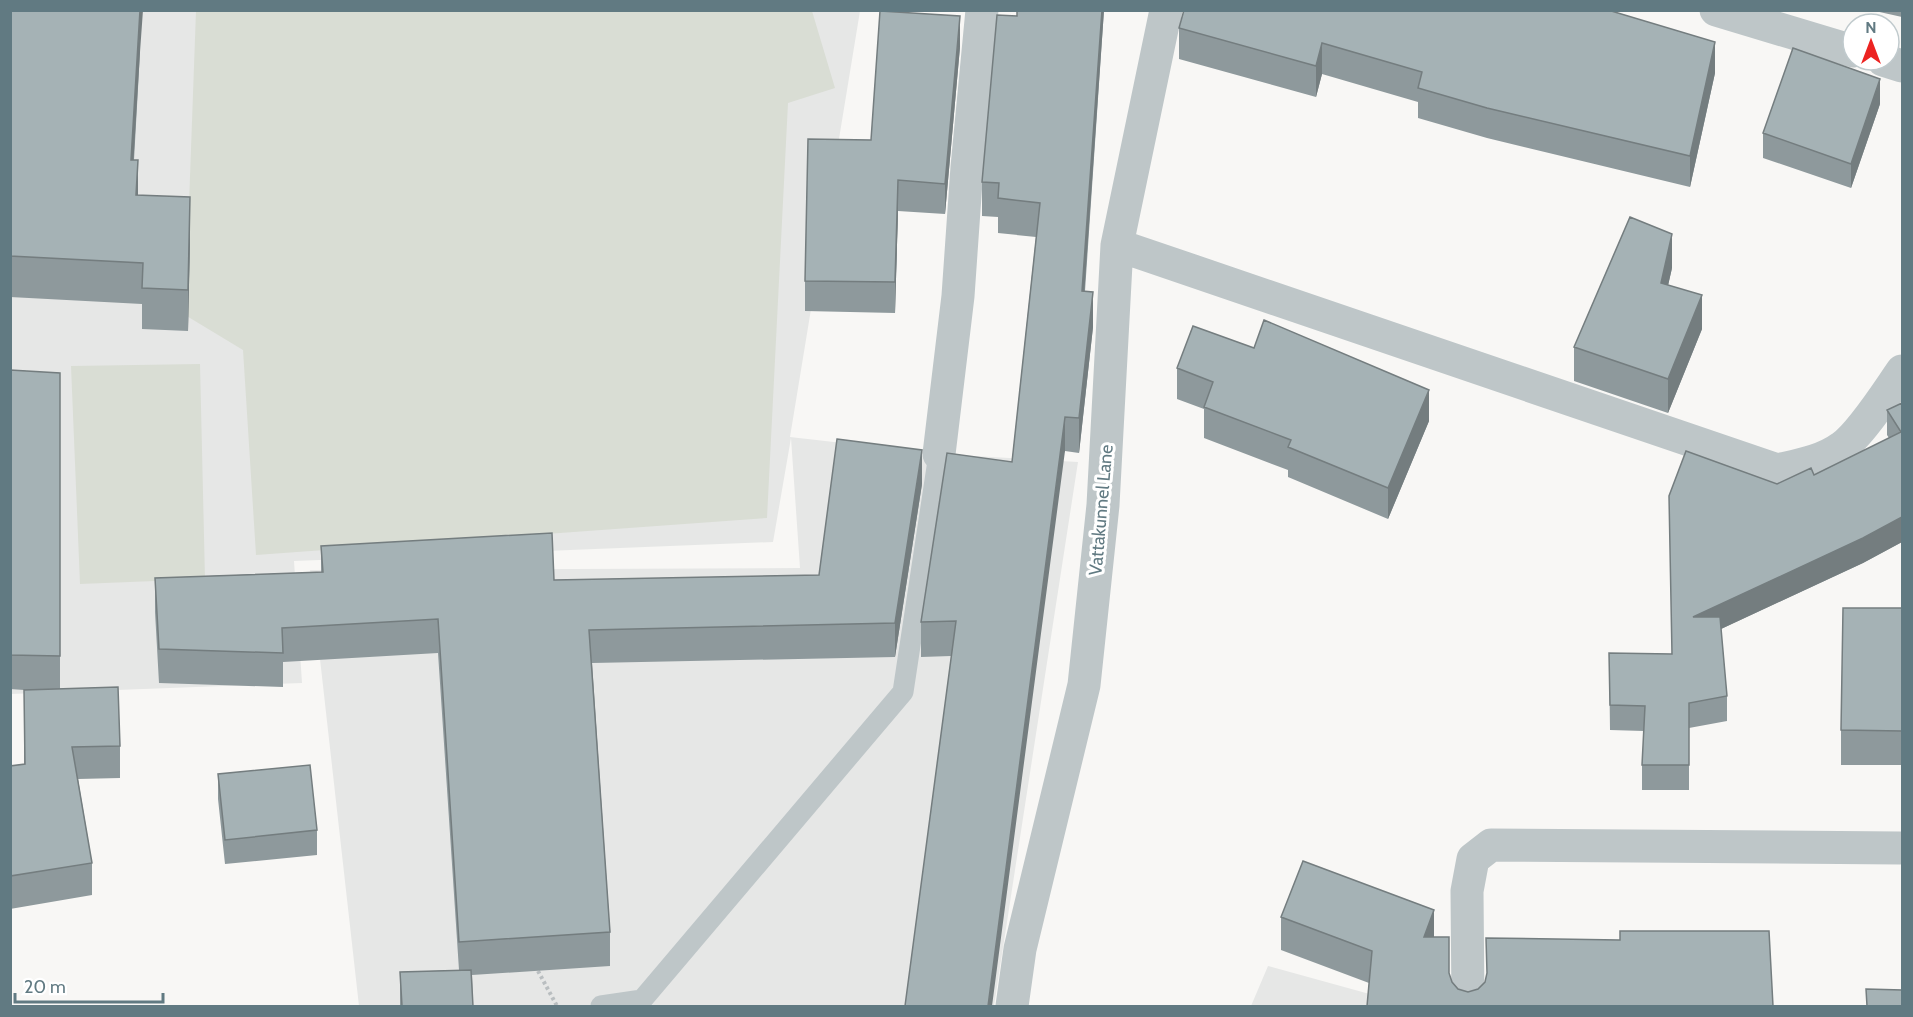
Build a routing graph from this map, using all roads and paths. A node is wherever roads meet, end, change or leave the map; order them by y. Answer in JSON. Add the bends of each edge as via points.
{"nodes":[{"id":1,"x":982,"y":10,"type":"edge"},
{"id":2,"x":1166,"y":10,"type":"edge"},
{"id":3,"x":1716,"y":10,"type":"edge"},
{"id":4,"x":1841,"y":47,"type":"edge"},
{"id":5,"x":1117,"y":245,"type":"junction"},
{"id":6,"x":1902,"y":371,"type":"edge"},
{"id":7,"x":939,"y":454,"type":"joint"},
{"id":8,"x":1900,"y":848,"type":"dead end"},
{"id":9,"x":538,"y":971,"type":"dead end"},
{"id":10,"x":556,"y":1006,"type":"edge"},
{"id":11,"x":601,"y":1006,"type":"edge"},
{"id":12,"x":1012,"y":1006,"type":"edge"},
{"id":13,"x":1468,"y":1006,"type":"edge"}],
"edges":[{"from":1,"to":7,"type":"street","via":[[958,296]]},
{"from":2,"to":5,"type":"street","name":"Vattakunnel Lane"},
{"from":3,"to":4,"type":"street"},
{"from":5,"to":6,"type":"street","via":[[1777,470],[1812,463],[1843,447]]},
{"from":5,"to":12,"type":"street","name":"Vattakunnel Lane","via":[[1103,505],[1084,685],[1020,949]]},
{"from":7,"to":11,"type":"lane","via":[[903,692],[642,1000]]},
{"from":8,"to":13,"type":"street","via":[[1491,845],[1473,859],[1467,891]]},
{"from":9,"to":10,"type":"path"}]}
